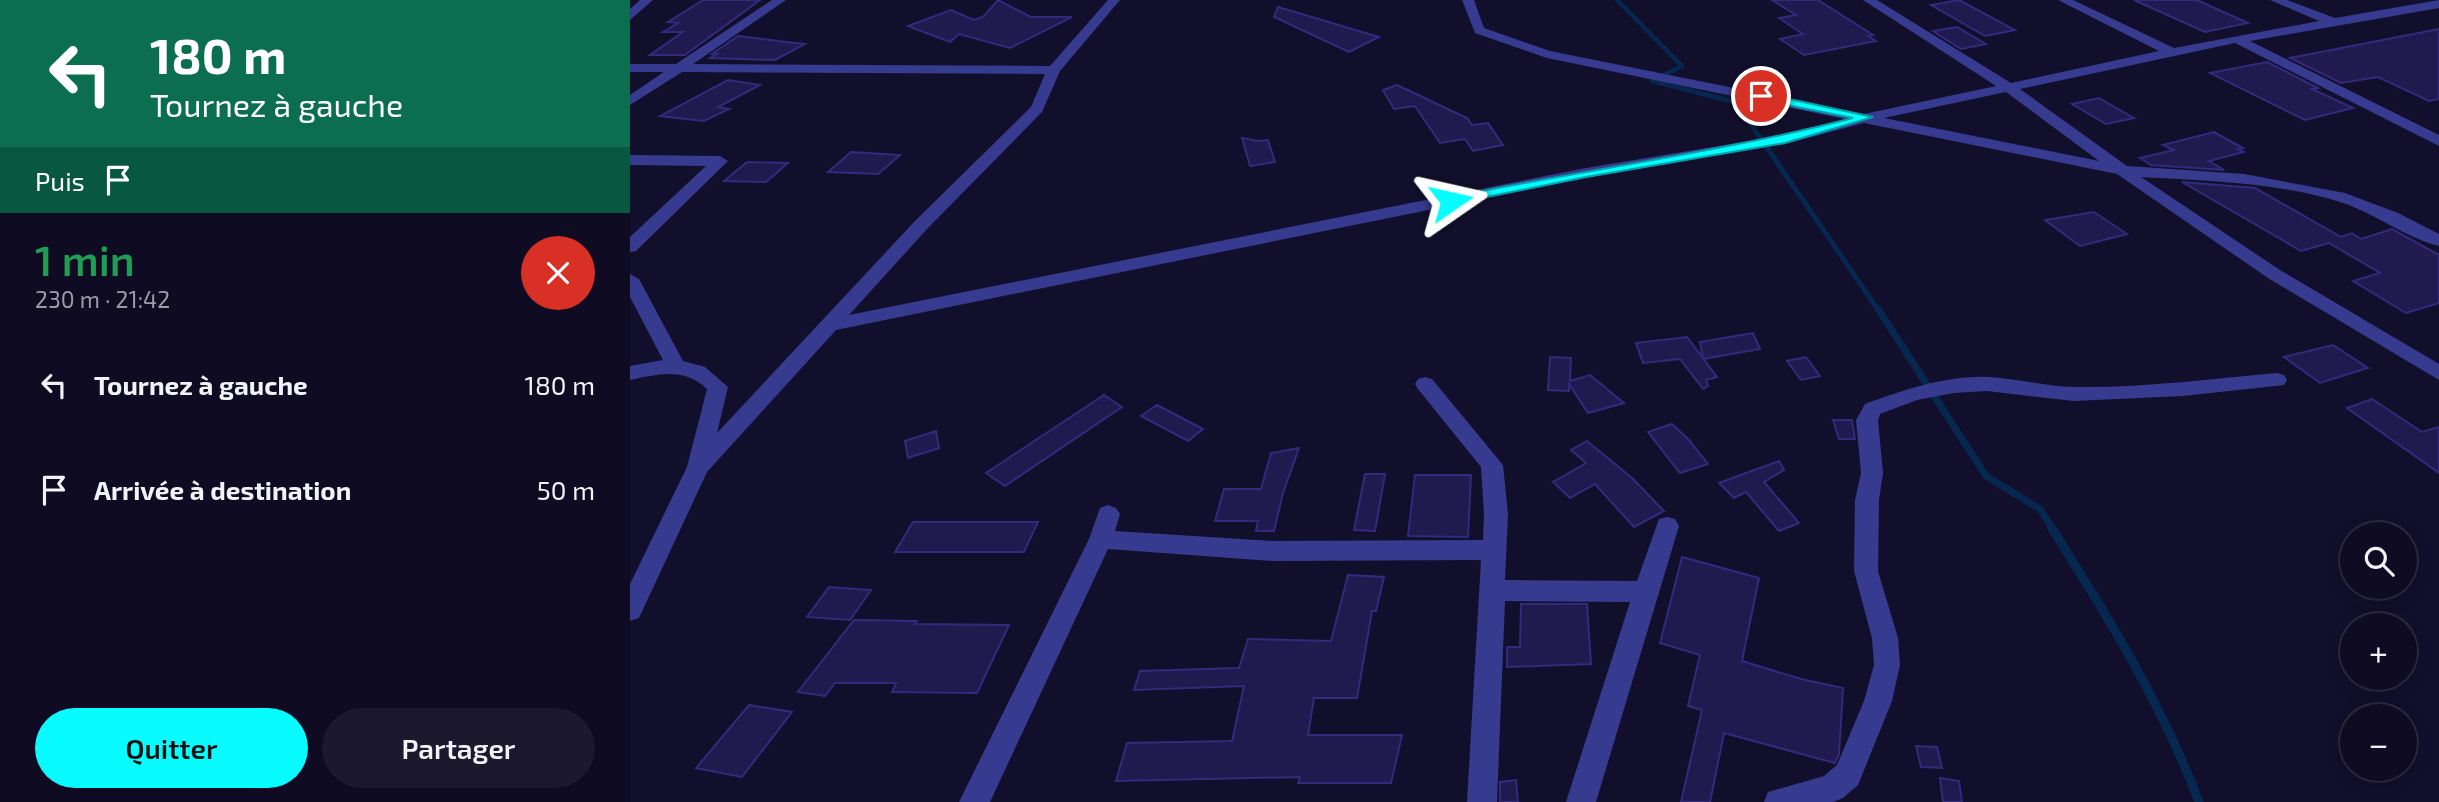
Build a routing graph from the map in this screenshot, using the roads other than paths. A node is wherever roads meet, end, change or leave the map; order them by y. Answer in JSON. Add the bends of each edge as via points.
{"nodes":[{"id":1,"x":647,"y":0,"type":"edge"},
{"id":2,"x":780,"y":0,"type":"edge"},
{"id":3,"x":1114,"y":0,"type":"edge"},
{"id":4,"x":1468,"y":0,"type":"edge"},
{"id":5,"x":1869,"y":0,"type":"edge"},
{"id":6,"x":2064,"y":0,"type":"edge"},
{"id":7,"x":2276,"y":0,"type":"edge"},
{"id":8,"x":2439,"y":4,"type":"edge"},
{"id":9,"x":630,"y":16,"type":"edge"},
{"id":10,"x":2336,"y":23,"type":"junction"},
{"id":11,"x":2237,"y":39,"type":"junction"},
{"id":12,"x":2173,"y":53,"type":"junction"},
{"id":13,"x":630,"y":68,"type":"edge"},
{"id":14,"x":679,"y":68,"type":"junction"},
{"id":15,"x":1054,"y":70,"type":"junction"},
{"id":16,"x":2011,"y":89,"type":"junction"},
{"id":17,"x":630,"y":101,"type":"edge"},
{"id":18,"x":1868,"y":117,"type":"junction"},
{"id":19,"x":2439,"y":141,"type":"edge"},
{"id":20,"x":630,"y":160,"type":"edge"},
{"id":21,"x":2125,"y":171,"type":"junction"},
{"id":22,"x":2439,"y":241,"type":"edge"},
{"id":23,"x":630,"y":247,"type":"edge"},
{"id":24,"x":630,"y":279,"type":"edge"},
{"id":25,"x":829,"y":325,"type":"junction"},
{"id":26,"x":675,"y":364,"type":"junction"},
{"id":27,"x":630,"y":373,"type":"edge"},
{"id":28,"x":2439,"y":373,"type":"edge"},
{"id":29,"x":2277,"y":380,"type":"dead end"},
{"id":30,"x":1424,"y":384,"type":"dead end"},
{"id":31,"x":698,"y":468,"type":"junction"},
{"id":32,"x":1667,"y":526,"type":"dead end"},
{"id":33,"x":1493,"y":550,"type":"junction"},
{"id":34,"x":1491,"y":590,"type":"junction"},
{"id":35,"x":1646,"y":592,"type":"junction"},
{"id":36,"x":630,"y":610,"type":"edge"},
{"id":37,"x":974,"y":802,"type":"edge"},
{"id":38,"x":1482,"y":802,"type":"edge"},
{"id":39,"x":1581,"y":802,"type":"edge"},
{"id":40,"x":1779,"y":802,"type":"edge"}],
"edges":[{"from":1,"to":9,"type":"street"},
{"from":2,"to":14,"type":"street"},
{"from":3,"to":15,"type":"street"},
{"from":4,"to":18,"type":"street","via":[[1479,30],[1547,54]]},
{"from":5,"to":16,"type":"street"},
{"from":6,"to":12,"type":"street"},
{"from":7,"to":10,"type":"street"},
{"from":8,"to":10,"type":"street"},
{"from":10,"to":11,"type":"street"},
{"from":11,"to":12,"type":"street"},
{"from":11,"to":19,"type":"street"},
{"from":12,"to":16,"type":"street"},
{"from":13,"to":14,"type":"street"},
{"from":14,"to":15,"type":"street"},
{"from":14,"to":17,"type":"street"},
{"from":15,"to":25,"type":"street","via":[[1037,109]]},
{"from":16,"to":18,"type":"street"},
{"from":16,"to":21,"type":"street"},
{"from":18,"to":21,"type":"street"},
{"from":18,"to":25,"type":"street","via":[[1785,139],[1573,176]]},
{"from":20,"to":23,"type":"street","via":[[720,162]]},
{"from":21,"to":22,"type":"street","via":[[2244,179],[2345,198]]},
{"from":21,"to":28,"type":"street","via":[[2274,274]]},
{"from":24,"to":26,"type":"street"},
{"from":25,"to":31,"type":"street"},
{"from":26,"to":27,"type":"street"},
{"from":26,"to":31,"type":"street","via":[[707,375],[718,387]]},
{"from":29,"to":40,"type":"street","via":[[2073,394],[1987,384],[1954,386],[1872,409],[1867,420],[1872,472],[1866,571],[1885,638],[1886,666],[1878,701],[1848,775],[1832,788]]},
{"from":30,"to":33,"type":"street","via":[[1492,465]]},
{"from":31,"to":36,"type":"street"},
{"from":32,"to":35,"type":"street"},
{"from":33,"to":34,"type":"street"},
{"from":33,"to":37,"type":"street","via":[[1273,551],[1104,527]]},
{"from":34,"to":35,"type":"street"},
{"from":34,"to":38,"type":"street"},
{"from":35,"to":39,"type":"street"}]}
